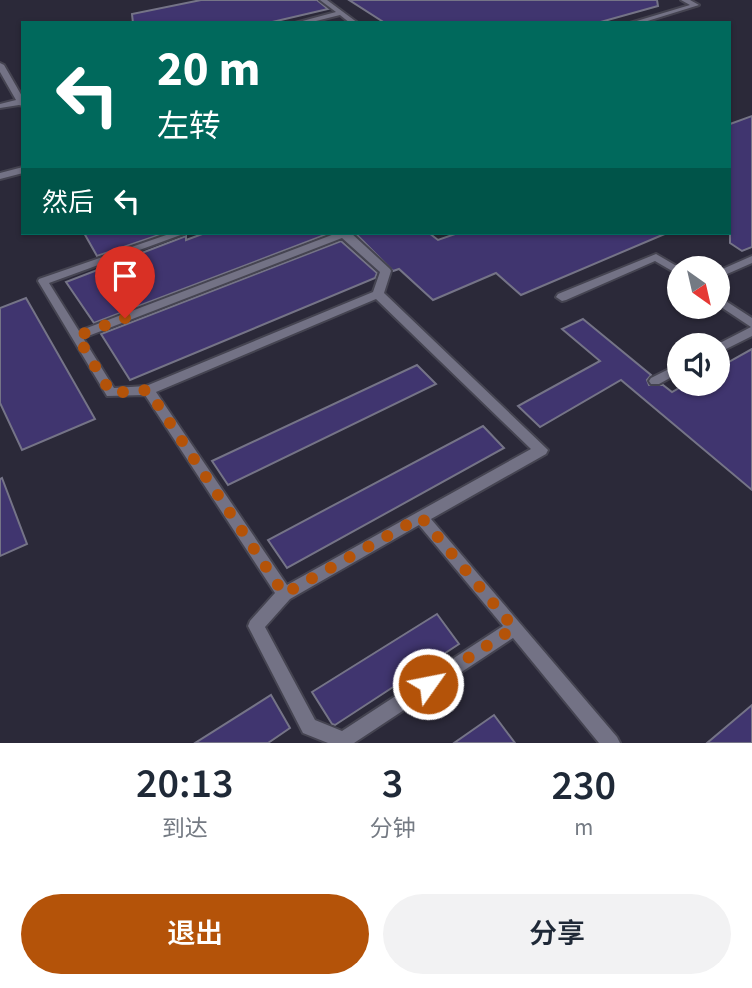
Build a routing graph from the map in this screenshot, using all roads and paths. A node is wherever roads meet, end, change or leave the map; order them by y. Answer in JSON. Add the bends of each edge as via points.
{"nodes":[{"id":1,"x":323,"y":0,"type":"edge"},
{"id":2,"x":684,"y":0,"type":"edge"},
{"id":3,"x":341,"y":13,"type":"junction"},
{"id":4,"x":307,"y":21,"type":"edge"},
{"id":5,"x":352,"y":21,"type":"edge"},
{"id":6,"x":640,"y":21,"type":"edge"},
{"id":7,"x":0,"y":65,"type":"edge"},
{"id":8,"x":21,"y":101,"type":"edge"},
{"id":9,"x":21,"y":103,"type":"edge"},
{"id":10,"x":0,"y":106,"type":"edge"},
{"id":11,"x":21,"y":171,"type":"edge"},
{"id":12,"x":0,"y":176,"type":"edge"},
{"id":13,"x":175,"y":235,"type":"edge"},
{"id":14,"x":339,"y":235,"type":"edge"},
{"id":15,"x":346,"y":235,"type":"edge"},
{"id":16,"x":752,"y":259,"type":"edge"},
{"id":17,"x":667,"y":264,"type":"edge"},
{"id":18,"x":730,"y":269,"type":"edge"},
{"id":19,"x":378,"y":294,"type":"junction"},
{"id":20,"x":562,"y":297,"type":"dead end"},
{"id":21,"x":730,"y":308,"type":"edge"},
{"id":22,"x":752,"y":324,"type":"edge"},
{"id":23,"x":752,"y":331,"type":"edge"},
{"id":24,"x":77,"y":336,"type":"junction"},
{"id":25,"x":730,"y":343,"type":"edge"},
{"id":26,"x":667,"y":374,"type":"edge"},
{"id":27,"x":655,"y":381,"type":"dead end"},
{"id":28,"x":148,"y":390,"type":"junction"},
{"id":29,"x":421,"y":517,"type":"junction"},
{"id":30,"x":284,"y":594,"type":"junction"},
{"id":31,"x":514,"y":628,"type":"junction"},
{"id":32,"x":611,"y":743,"type":"edge"}],
"edges":[{"from":1,"to":3,"type":"lane"},
{"from":2,"to":6,"type":"lane","via":[[696,5]]},
{"from":3,"to":4,"type":"lane"},
{"from":3,"to":5,"type":"lane"},
{"from":7,"to":8,"type":"lane"},
{"from":9,"to":10,"type":"lane"},
{"from":11,"to":12,"type":"lane"},
{"from":13,"to":24,"type":"lane","via":[[43,281]]},
{"from":14,"to":24,"type":"lane"},
{"from":15,"to":19,"type":"lane","via":[[386,271]]},
{"from":16,"to":18,"type":"lane"},
{"from":17,"to":20,"type":"lane","via":[[656,257]]},
{"from":19,"to":28,"type":"lane"},
{"from":19,"to":29,"type":"lane","via":[[541,450]]},
{"from":21,"to":22,"type":"lane"},
{"from":23,"to":25,"type":"lane"},
{"from":24,"to":28,"type":"lane","via":[[111,393]]},
{"from":26,"to":27,"type":"lane"},
{"from":28,"to":30,"type":"lane"},
{"from":29,"to":30,"type":"lane"},
{"from":29,"to":31,"type":"lane"},
{"from":30,"to":31,"type":"lane","via":[[256,626],[309,727],[343,740]]},
{"from":31,"to":32,"type":"lane"}]}
